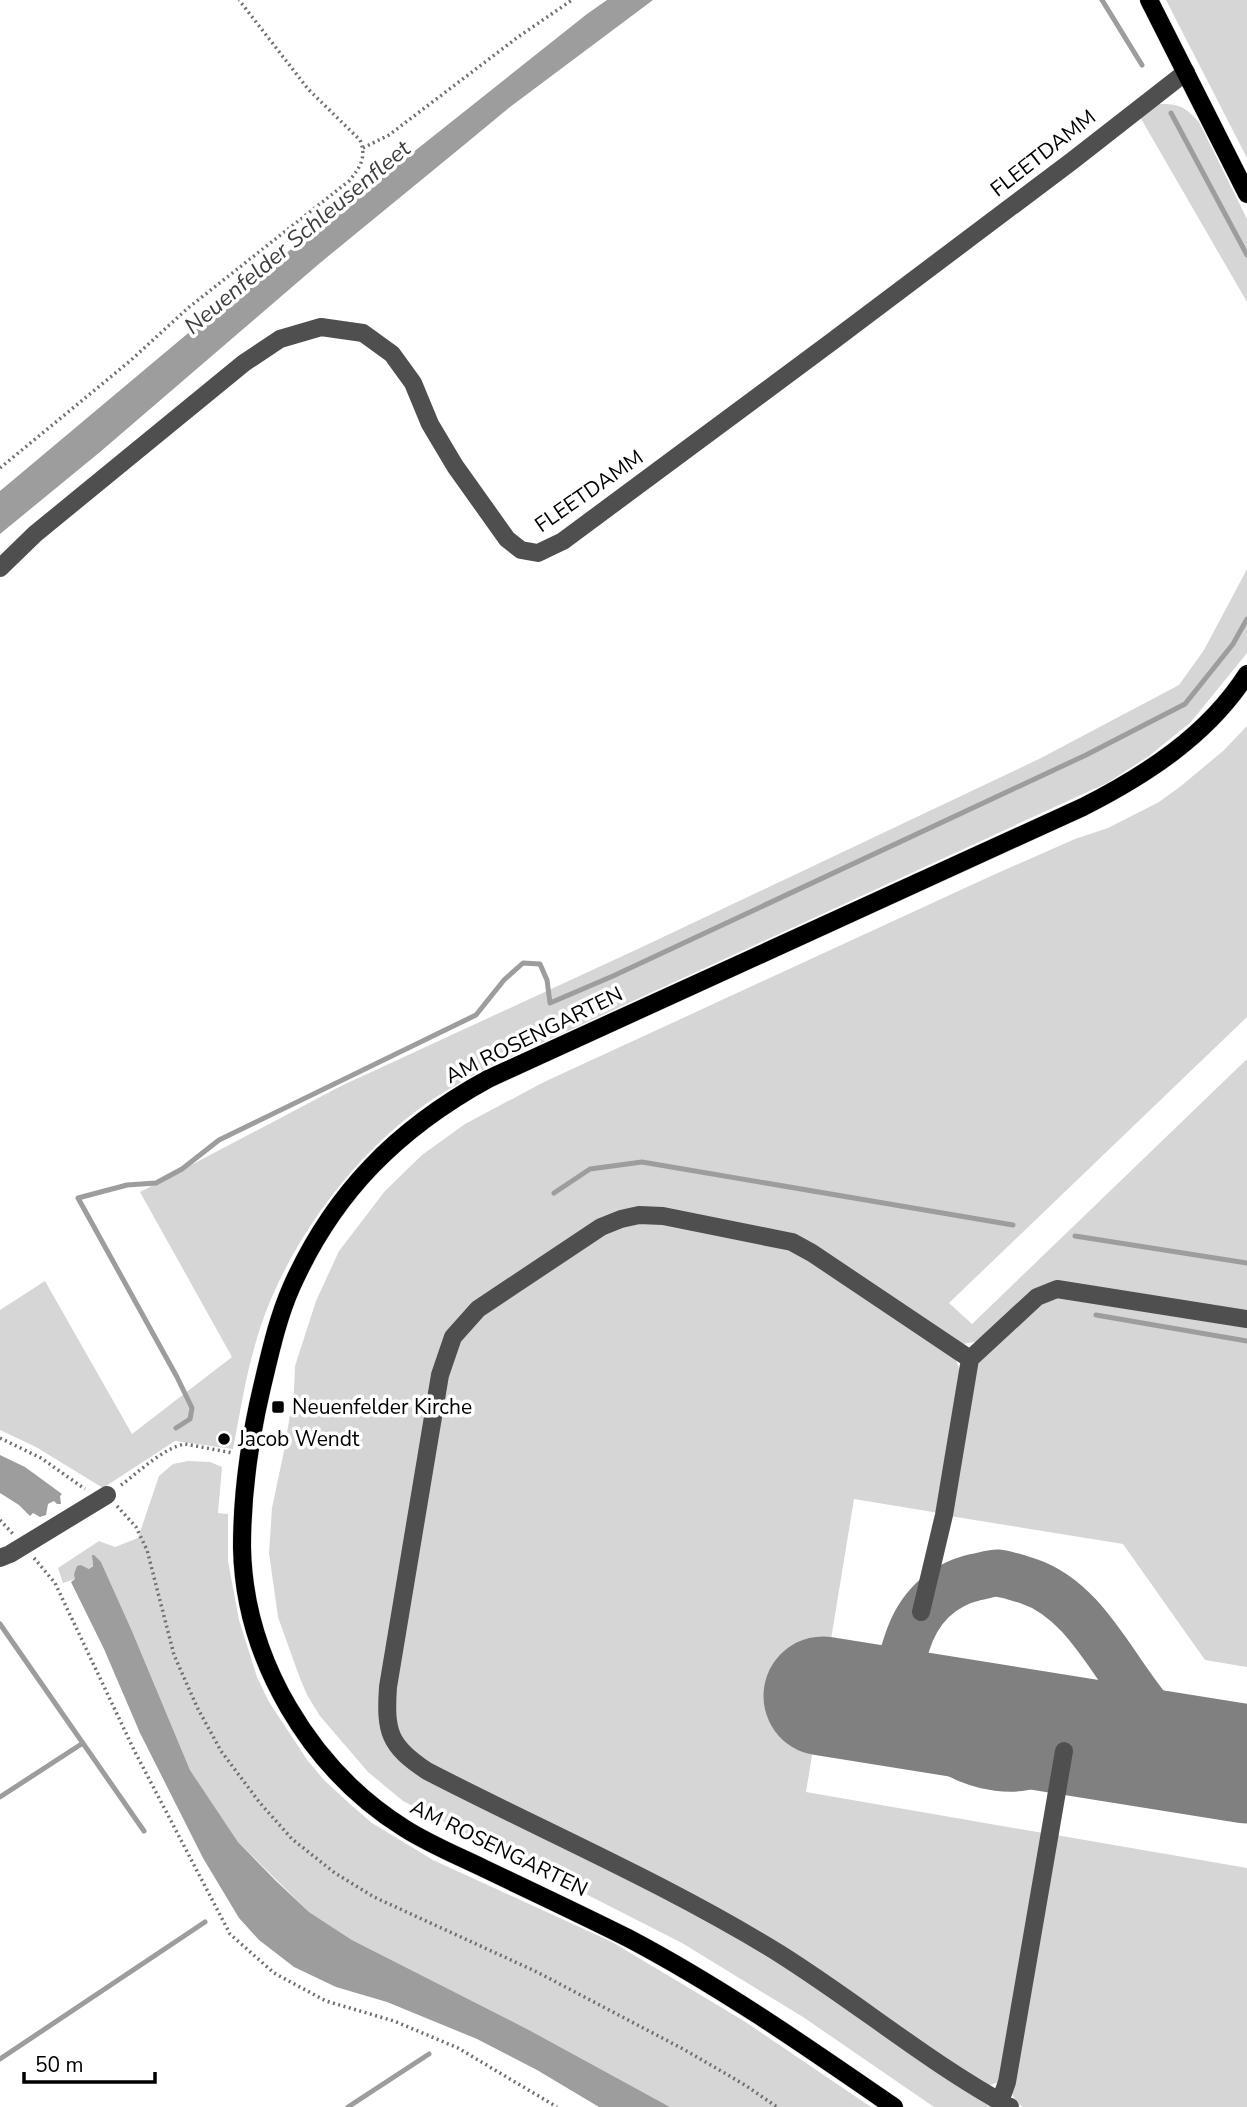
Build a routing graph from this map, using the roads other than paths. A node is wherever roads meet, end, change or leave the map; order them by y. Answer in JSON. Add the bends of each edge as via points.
{"nodes":[{"id":1,"x":1150,"y":0,"type":"edge"},
{"id":2,"x":1186,"y":72,"type":"junction"},
{"id":3,"x":1247,"y":194,"type":"edge"},
{"id":4,"x":0,"y":568,"type":"edge"},
{"id":5,"x":1245,"y":680,"type":"edge"},
{"id":6,"x":1247,"y":1319,"type":"edge"},
{"id":7,"x":970,"y":1359,"type":"junction"},
{"id":8,"x":102,"y":1497,"type":"road end"},
{"id":9,"x":0,"y":1558,"type":"edge"},
{"id":10,"x":920,"y":1612,"type":"dead end"},
{"id":11,"x":1064,"y":1751,"type":"dead end"},
{"id":12,"x":1005,"y":2104,"type":"edge"},
{"id":13,"x":894,"y":2107,"type":"edge"}],
"edges":[{"from":1,"to":2,"type":"main road"},
{"from":2,"to":3,"type":"main road"},
{"from":2,"to":4,"type":"street","name":"FLEETDAMM","via":[[896,294],[563,541],[538,553],[521,550],[507,539],[455,466],[413,383],[392,354],[363,333],[321,327],[280,339],[244,363],[35,534]]},
{"from":5,"to":13,"type":"main road","name":"AM ROSENGARTEN","via":[[1180,747],[1121,788],[488,1079],[426,1116],[380,1156],[343,1198],[291,1288],[271,1347],[250,1456],[242,1550],[252,1617],[271,1672],[314,1747],[371,1805],[405,1829],[692,1974]]},
{"from":6,"to":7,"type":"street","via":[[1057,1289],[1037,1297]]},
{"from":7,"to":10,"type":"street","via":[[944,1515]]},
{"from":7,"to":12,"type":"street","via":[[792,1242],[663,1216],[639,1215],[601,1227],[478,1309],[453,1337],[440,1374],[386,1712],[389,1730],[400,1749],[427,1771],[639,1875],[780,1954]]},
{"from":8,"to":9,"type":"street","via":[[28,1550]]},
{"from":11,"to":12,"type":"street"}]}
